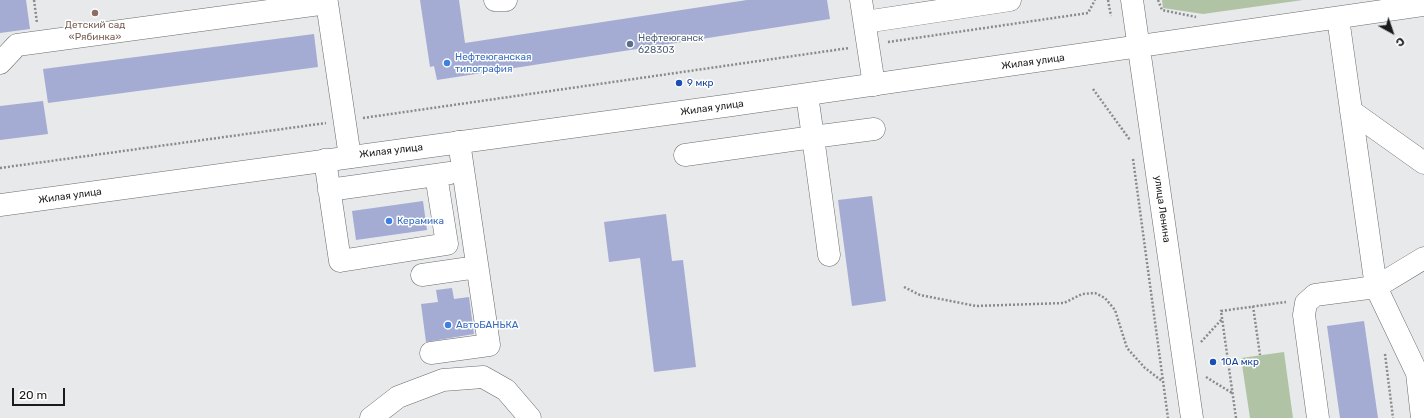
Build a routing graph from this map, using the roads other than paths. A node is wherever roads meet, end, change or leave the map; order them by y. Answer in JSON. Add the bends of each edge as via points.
{"nodes":[{"id":1,"x":494,"y":0,"type":"edge"},
{"id":2,"x":506,"y":0,"type":"edge"},
{"id":3,"x":861,"y":0,"type":"edge"},
{"id":4,"x":1010,"y":0,"type":"edge"},
{"id":5,"x":1132,"y":0,"type":"edge"},
{"id":6,"x":327,"y":2,"type":"edge"},
{"id":7,"x":271,"y":5,"type":"edge"},
{"id":8,"x":1424,"y":5,"type":"edge"},
{"id":9,"x":1338,"y":18,"type":"junction"},
{"id":10,"x":865,"y":22,"type":"junction"},
{"id":11,"x":1138,"y":47,"type":"junction"},
{"id":12,"x":0,"y":63,"type":"edge"},
{"id":13,"x":874,"y":85,"type":"junction"},
{"id":14,"x":807,"y":95,"type":"junction"},
{"id":15,"x":1351,"y":111,"type":"junction"},
{"id":16,"x":874,"y":129,"type":"dead end"},
{"id":17,"x":813,"y":137,"type":"junction"},
{"id":18,"x":459,"y":142,"type":"junction"},
{"id":19,"x":685,"y":155,"type":"dead end"},
{"id":20,"x":350,"y":157,"type":"junction"},
{"id":21,"x":325,"y":160,"type":"junction"},
{"id":22,"x":1424,"y":163,"type":"edge"},
{"id":23,"x":463,"y":171,"type":"junction"},
{"id":24,"x":436,"y":175,"type":"junction"},
{"id":25,"x":330,"y":190,"type":"junction"},
{"id":26,"x":0,"y":205,"type":"edge"},
{"id":27,"x":829,"y":255,"type":"dead end"},
{"id":28,"x":1424,"y":258,"type":"edge"},
{"id":29,"x":477,"y":267,"type":"junction"},
{"id":30,"x":422,"y":275,"type":"dead end"},
{"id":31,"x":1376,"y":287,"type":"junction"},
{"id":32,"x":431,"y":353,"type":"dead end"},
{"id":33,"x":371,"y":418,"type":"edge"},
{"id":34,"x":530,"y":418,"type":"edge"},
{"id":35,"x":1192,"y":418,"type":"edge"},
{"id":36,"x":1318,"y":418,"type":"edge"},
{"id":37,"x":1422,"y":418,"type":"edge"}],
"edges":[{"from":1,"to":2,"type":"main road"},
{"from":3,"to":10,"type":"main road"},
{"from":4,"to":10,"type":"main road"},
{"from":5,"to":11,"type":"main road","name":"улица Ленина"},
{"from":6,"to":7,"type":"main road"},
{"from":6,"to":20,"type":"main road"},
{"from":7,"to":12,"type":"main road","via":[[17,45]]},
{"from":8,"to":9,"type":"main road","name":"Жилая улица"},
{"from":9,"to":11,"type":"main road","name":"Жилая улица"},
{"from":9,"to":15,"type":"main road"},
{"from":10,"to":13,"type":"main road"},
{"from":11,"to":13,"type":"main road","name":"Жилая улица"},
{"from":11,"to":35,"type":"main road","name":"улица Ленина"},
{"from":13,"to":14,"type":"main road","name":"Жилая улица"},
{"from":14,"to":17,"type":"main road"},
{"from":14,"to":18,"type":"main road","name":"Жилая улица"},
{"from":15,"to":22,"type":"main road"},
{"from":15,"to":31,"type":"main road"},
{"from":16,"to":17,"type":"main road"},
{"from":17,"to":19,"type":"main road"},
{"from":17,"to":27,"type":"main road"},
{"from":18,"to":20,"type":"main road","name":"Жилая улица"},
{"from":18,"to":23,"type":"main road"},
{"from":20,"to":21,"type":"main road","name":"Жилая улица"},
{"from":21,"to":25,"type":"main road"},
{"from":21,"to":26,"type":"main road","name":"Жилая улица"},
{"from":23,"to":24,"type":"main road"},
{"from":23,"to":29,"type":"main road","via":[[474,207]]},
{"from":24,"to":25,"type":"main road"},
{"from":24,"to":25,"type":"main road","via":[[447,244],[340,261]]},
{"from":28,"to":31,"type":"main road"},
{"from":29,"to":30,"type":"main road"},
{"from":29,"to":32,"type":"main road","via":[[489,345]]},
{"from":31,"to":36,"type":"main road","via":[[1315,294],[1306,303],[1304,315]]},
{"from":31,"to":37,"type":"main road","via":[[1417,374]]},
{"from":33,"to":34,"type":"main road","via":[[398,397],[443,380],[483,377],[506,390]]}]}
